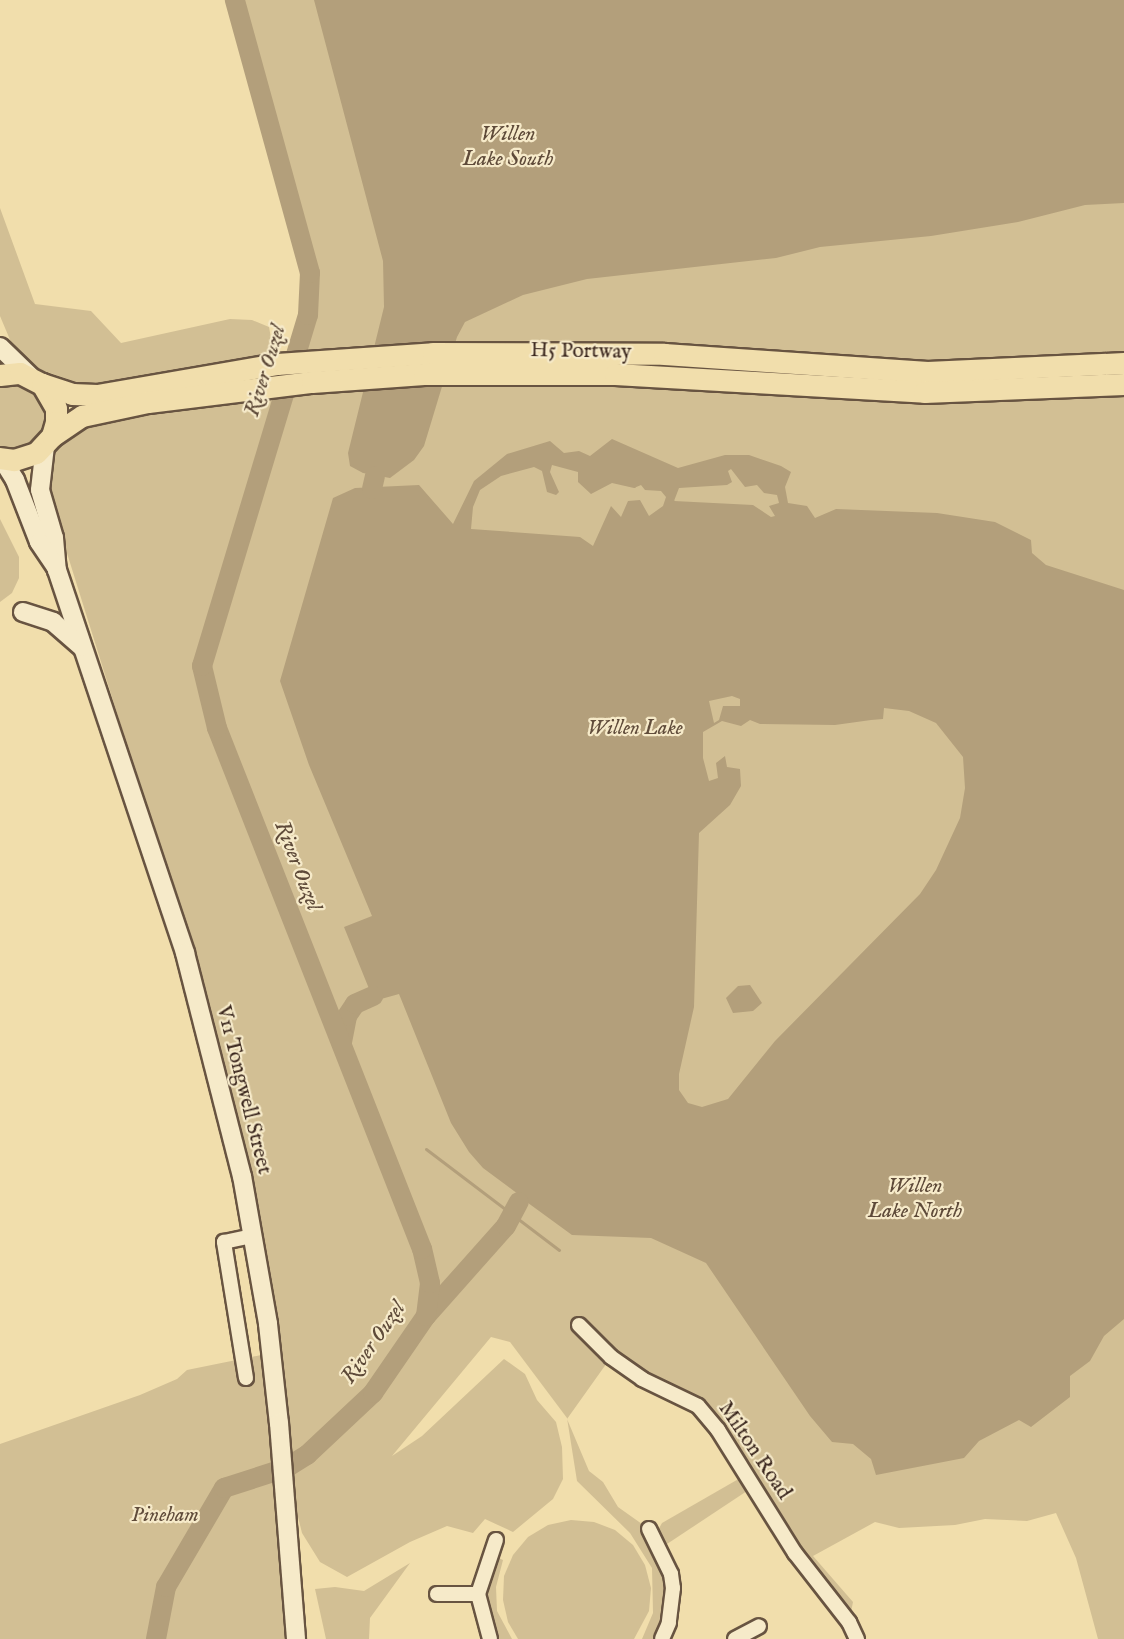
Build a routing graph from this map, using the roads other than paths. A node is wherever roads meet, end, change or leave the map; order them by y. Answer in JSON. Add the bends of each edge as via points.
{"nodes":[{"id":1,"x":1,"y":348,"type":"edge"},
{"id":2,"x":501,"y":362,"type":"junction"},
{"id":3,"x":1124,"y":363,"type":"edge"},
{"id":4,"x":0,"y":375,"type":"edge"},
{"id":5,"x":36,"y":380,"type":"junction"},
{"id":6,"x":1124,"y":384,"type":"edge"},
{"id":7,"x":98,"y":403,"type":"junction"},
{"id":8,"x":49,"y":441,"type":"junction"},
{"id":9,"x":1,"y":458,"type":"edge"},
{"id":10,"x":57,"y":570,"type":"junction"},
{"id":11,"x":23,"y":612,"type":"dead end"},
{"id":12,"x":83,"y":648,"type":"junction"},
{"id":13,"x":253,"y":1236,"type":"junction"},
{"id":14,"x":579,"y":1325,"type":"dead end"},
{"id":15,"x":246,"y":1378,"type":"dead end"},
{"id":16,"x":649,"y":1529,"type":"dead end"},
{"id":17,"x":496,"y":1540,"type":"dead end"},
{"id":18,"x":437,"y":1594,"type":"dead end"},
{"id":19,"x":478,"y":1594,"type":"junction"},
{"id":20,"x":759,"y":1626,"type":"dead end"},
{"id":21,"x":664,"y":1638,"type":"edge"},
{"id":22,"x":296,"y":1639,"type":"edge"},
{"id":23,"x":490,"y":1639,"type":"edge"},
{"id":24,"x":735,"y":1639,"type":"edge"},
{"id":25,"x":857,"y":1639,"type":"edge"}],
"edges":[{"from":1,"to":5,"type":"street"},
{"from":2,"to":3,"type":"main road","name":"H5 Portway","via":[[664,354],[927,372]]},
{"from":2,"to":6,"type":"main road","name":"H5 Portway","via":[[924,392]]},
{"from":2,"to":7,"type":"main road","name":"H5 Portway","via":[[359,356]]},
{"from":4,"to":5,"type":"main road","name":"H5 Portway"},
{"from":5,"to":7,"type":"main road","name":"H5 Portway"},
{"from":5,"to":8,"type":"main road","via":[[56,408]]},
{"from":7,"to":8,"type":"main road","name":"H5 Portway"},
{"from":8,"to":9,"type":"main road","name":"H5 Portway","via":[[26,458]]},
{"from":8,"to":10,"type":"street","name":"V11 Tongwell Street","via":[[40,490],[54,538]]},
{"from":9,"to":10,"type":"street","name":"V11 Tongwell Street","via":[[15,480],[39,542]]},
{"from":10,"to":12,"type":"street","name":"V11 Tongwell Street"},
{"from":11,"to":12,"type":"street","via":[[53,622]]},
{"from":12,"to":13,"type":"street","name":"V11 Tongwell Street","via":[[189,964],[227,1108]]},
{"from":13,"to":15,"type":"street","via":[[224,1242]]},
{"from":13,"to":22,"type":"street","name":"V11 Tongwell Street","via":[[268,1324]]},
{"from":14,"to":25,"type":"street","name":"Milton Road","via":[[611,1357],[642,1379],[698,1406]]},
{"from":16,"to":21,"type":"street","via":[[671,1574],[673,1588]]},
{"from":17,"to":19,"type":"street"},
{"from":18,"to":19,"type":"street"},
{"from":19,"to":23,"type":"street"},
{"from":20,"to":24,"type":"street"}]}
